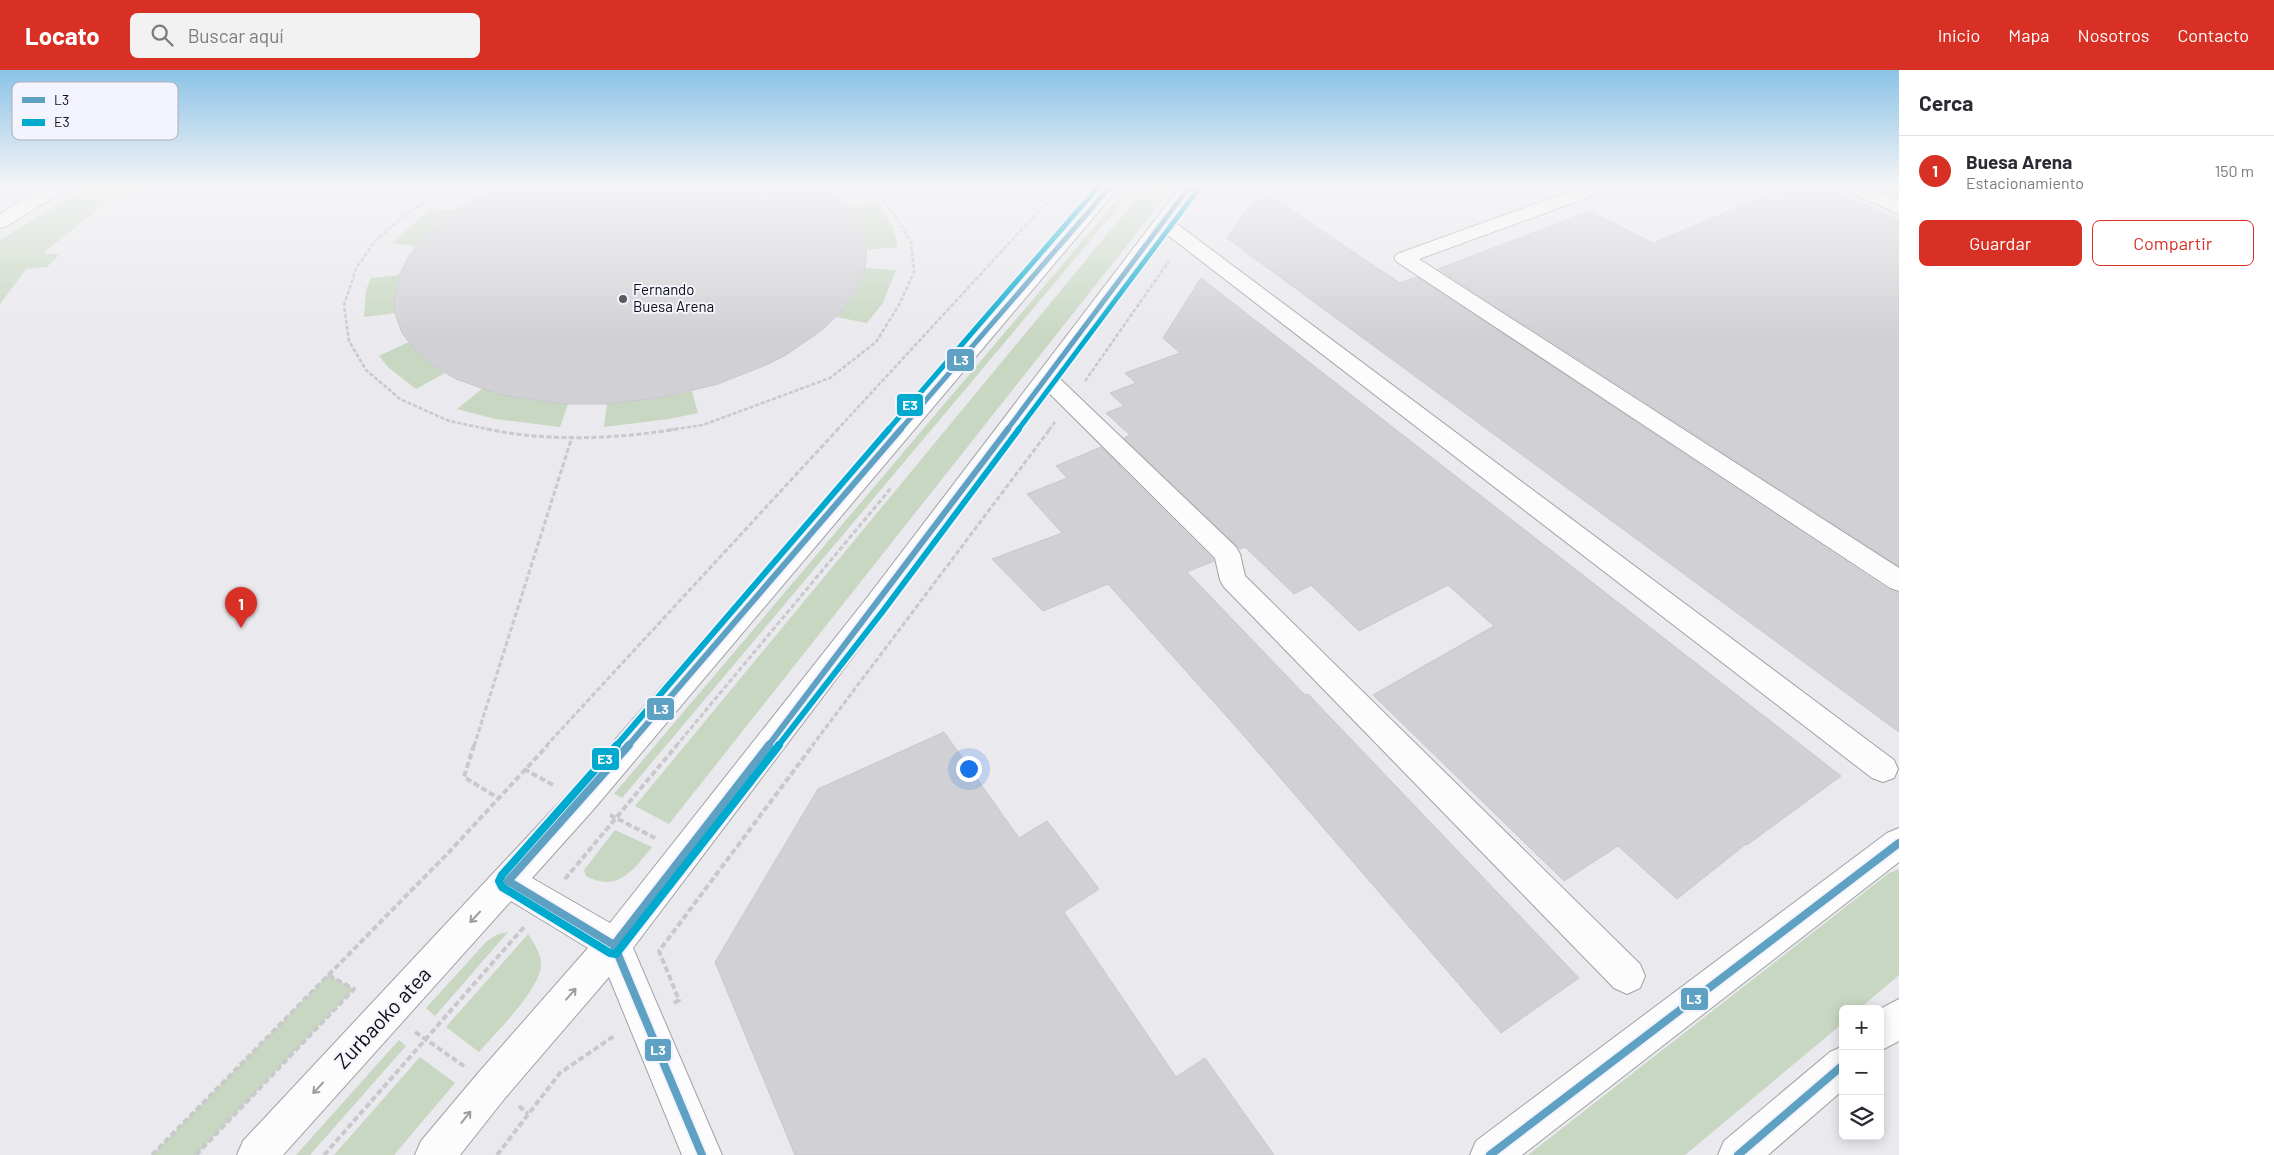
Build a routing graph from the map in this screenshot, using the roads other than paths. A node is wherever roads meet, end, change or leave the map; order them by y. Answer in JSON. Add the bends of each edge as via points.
{"nodes":[{"id":1,"x":1066,"y":237,"type":"edge"},
{"id":2,"x":1151,"y":237,"type":"edge"},
{"id":3,"x":1181,"y":237,"type":"edge"},
{"id":4,"x":1463,"y":237,"type":"edge"},
{"id":5,"x":1046,"y":378,"type":"junction"},
{"id":6,"x":1899,"y":581,"type":"edge"},
{"id":7,"x":1883,"y":769,"type":"dead end"},
{"id":8,"x":1899,"y":843,"type":"edge"},
{"id":9,"x":508,"y":881,"type":"junction"},
{"id":10,"x":614,"y":944,"type":"junction"},
{"id":11,"x":1627,"y":976,"type":"dead end"},
{"id":12,"x":1899,"y":1017,"type":"edge"},
{"id":13,"x":1884,"y":1030,"type":"edge"},
{"id":14,"x":1839,"y":1068,"type":"edge"},
{"id":15,"x":257,"y":1155,"type":"edge"},
{"id":16,"x":435,"y":1155,"type":"edge"},
{"id":17,"x":702,"y":1155,"type":"edge"},
{"id":18,"x":1490,"y":1155,"type":"edge"},
{"id":19,"x":1738,"y":1155,"type":"edge"}],
"edges":[{"from":1,"to":9,"type":"street","name":"Zurbaoko atea","via":[[582,800]]},
{"from":2,"to":5,"type":"street"},
{"from":3,"to":7,"type":"street"},
{"from":4,"to":6,"type":"street","via":[[1404,258]]},
{"from":5,"to":10,"type":"street","via":[[876,606]]},
{"from":5,"to":11,"type":"street","via":[[1227,554],[1233,580]]},
{"from":8,"to":18,"type":"street"},
{"from":9,"to":10,"type":"street"},
{"from":9,"to":15,"type":"street","name":"Zurbaoko atea","one_way":true},
{"from":16,"to":10,"type":"street","one_way":true},
{"from":10,"to":17,"type":"street"},
{"from":12,"to":13,"type":"street"},
{"from":14,"to":19,"type":"street"}]}
